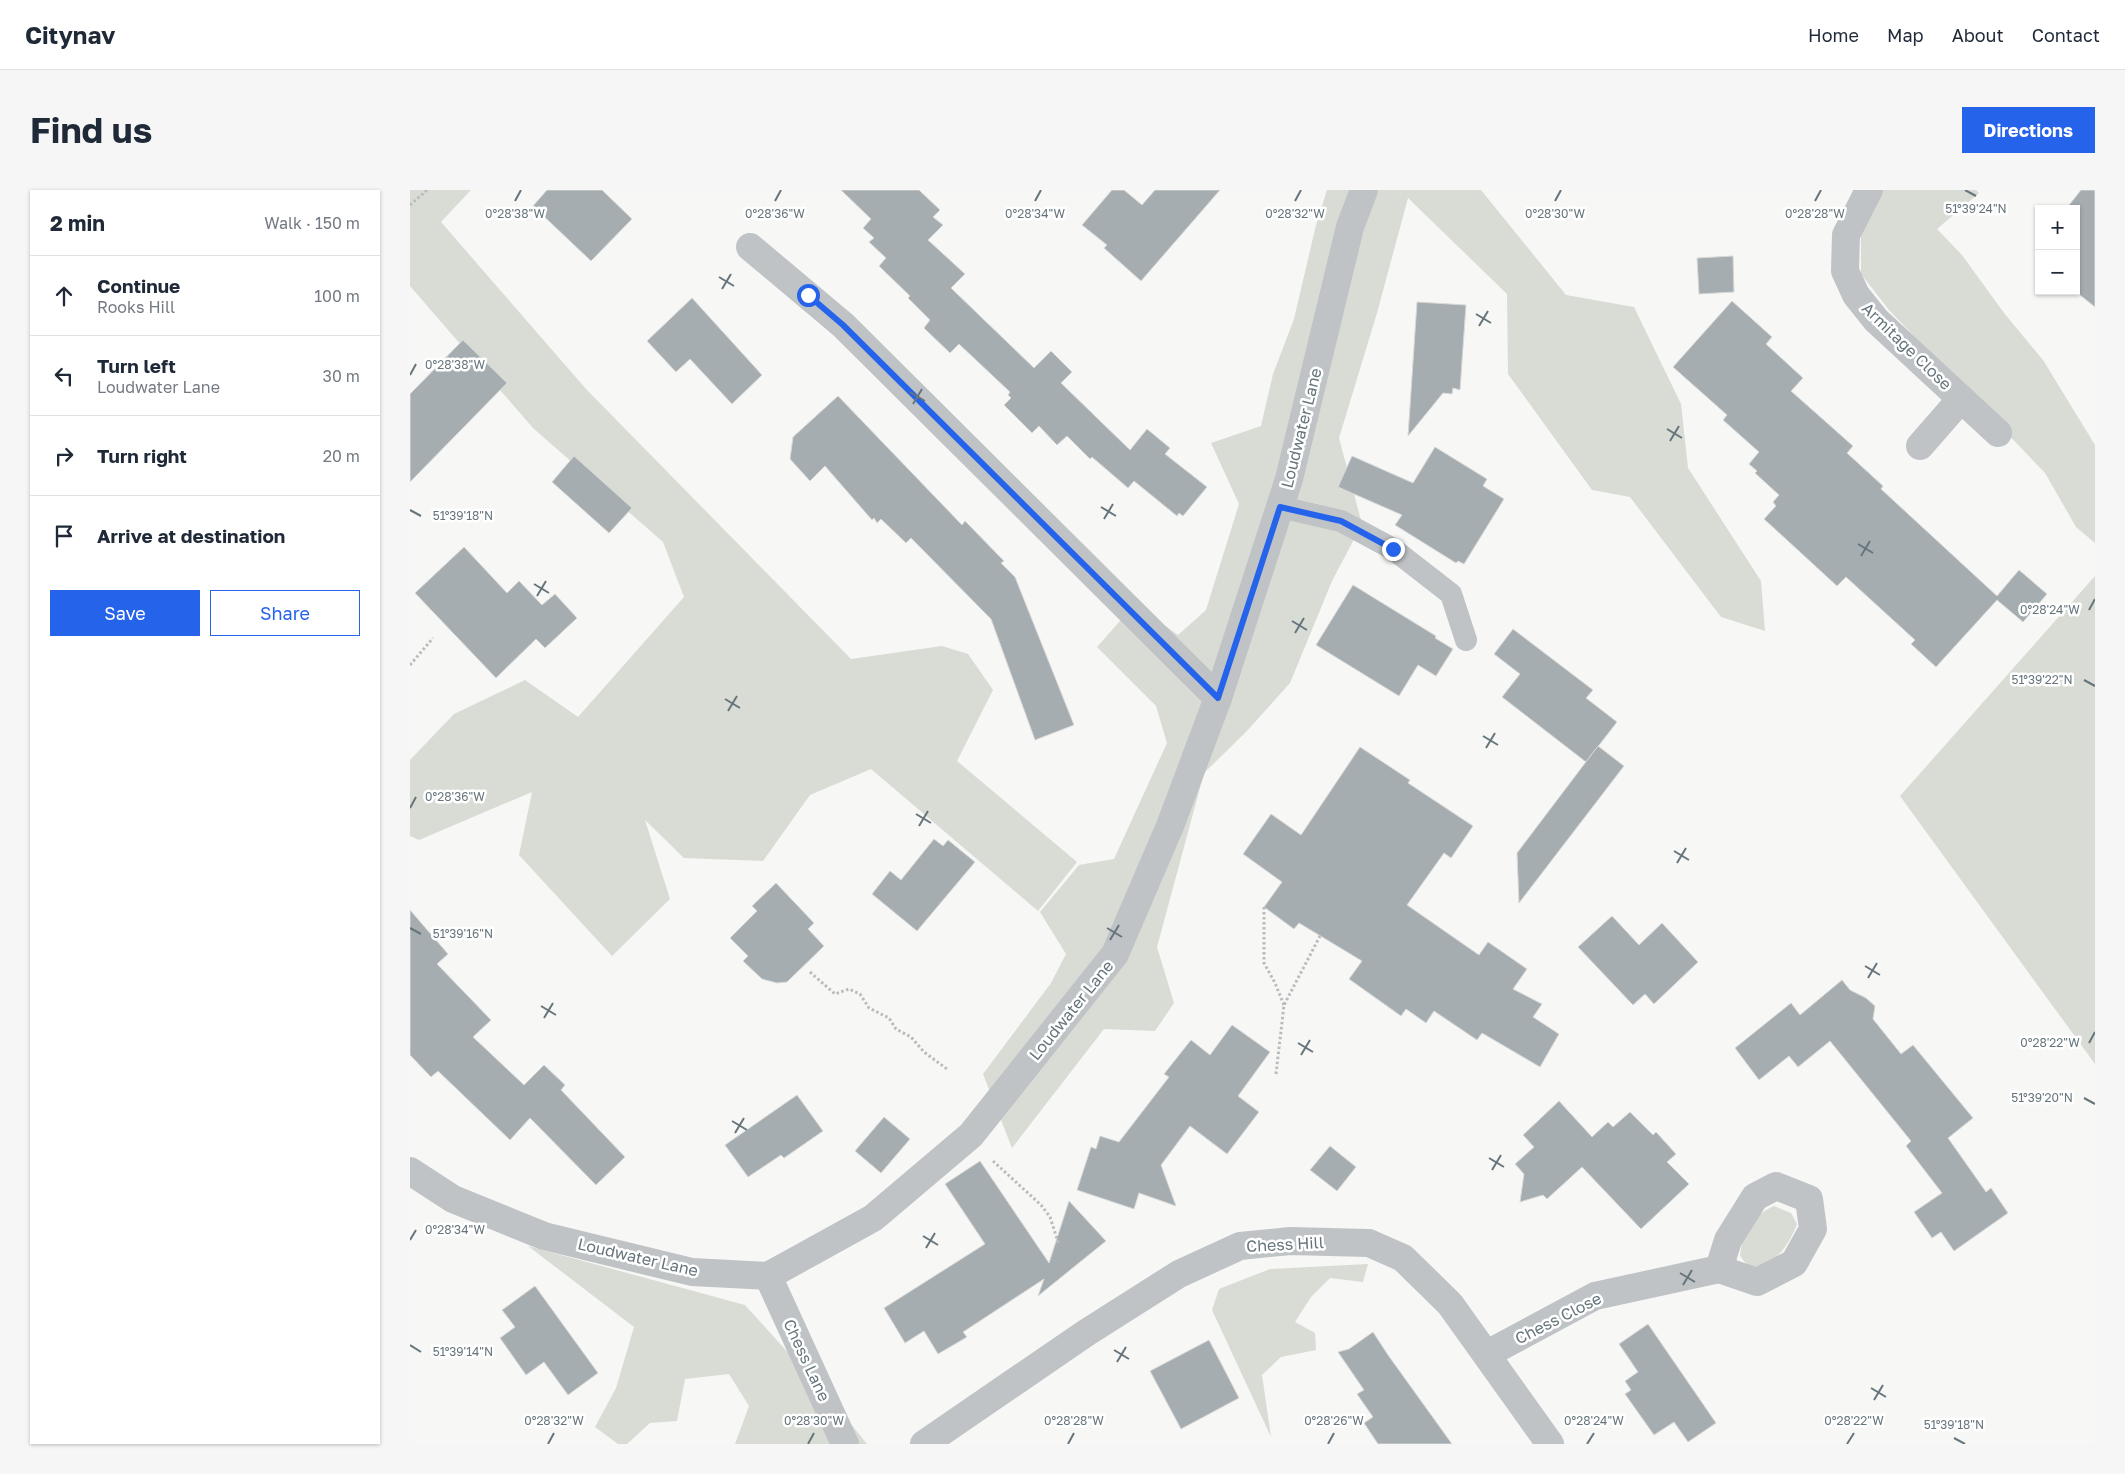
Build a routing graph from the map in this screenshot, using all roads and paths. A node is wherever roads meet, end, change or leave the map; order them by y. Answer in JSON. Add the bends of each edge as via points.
{"nodes":[{"id":1,"x":427,"y":190,"type":"edge"},
{"id":2,"x":1364,"y":190,"type":"edge"},
{"id":3,"x":1869,"y":190,"type":"edge"},
{"id":4,"x":410,"y":205,"type":"edge"},
{"id":5,"x":750,"y":247,"type":"dead end"},
{"id":6,"x":1962,"y":399,"type":"junction"},
{"id":7,"x":1998,"y":433,"type":"dead end"},
{"id":8,"x":1920,"y":446,"type":"dead end"},
{"id":9,"x":1280,"y":507,"type":"junction"},
{"id":10,"x":433,"y":638,"type":"dead end"},
{"id":11,"x":1466,"y":640,"type":"dead end"},
{"id":12,"x":410,"y":665,"type":"edge"},
{"id":13,"x":1218,"y":698,"type":"junction"},
{"id":14,"x":1264,"y":907,"type":"dead end"},
{"id":15,"x":1320,"y":936,"type":"dead end"},
{"id":16,"x":810,"y":972,"type":"dead end"},
{"id":17,"x":1284,"y":1005,"type":"junction"},
{"id":18,"x":947,"y":1070,"type":"dead end"},
{"id":19,"x":1276,"y":1074,"type":"dead end"},
{"id":20,"x":992,"y":1160,"type":"dead end"},
{"id":21,"x":410,"y":1171,"type":"edge"},
{"id":22,"x":1059,"y":1246,"type":"dead end"},
{"id":23,"x":1719,"y":1269,"type":"dead end"},
{"id":24,"x":768,"y":1276,"type":"junction"},
{"id":25,"x":1487,"y":1354,"type":"junction"},
{"id":26,"x":845,"y":1444,"type":"edge"},
{"id":27,"x":924,"y":1444,"type":"edge"},
{"id":28,"x":1550,"y":1444,"type":"edge"}],
"edges":[{"from":1,"to":4,"type":"path"},
{"from":2,"to":9,"type":"street","name":"Loudwater Lane","via":[[1350,228]]},
{"from":3,"to":6,"type":"street","name":"Armitage Close","via":[[1846,235],[1845,271],[1856,295],[1876,320]]},
{"from":5,"to":13,"type":"street","via":[[843,325]]},
{"from":6,"to":7,"type":"street","name":"Armitage Close"},
{"from":6,"to":8,"type":"street"},
{"from":9,"to":11,"type":"lane","via":[[1341,521],[1393,549],[1451,594]]},
{"from":9,"to":13,"type":"street","name":"Loudwater Lane"},
{"from":10,"to":12,"type":"path"},
{"from":13,"to":24,"type":"street","name":"Loudwater Lane","via":[[1170,826],[1115,954],[971,1136],[873,1218]]},
{"from":14,"to":17,"type":"path","via":[[1264,963]]},
{"from":15,"to":17,"type":"path"},
{"from":16,"to":18,"type":"path","via":[[834,994],[850,989],[860,994],[870,1008],[889,1018],[896,1029],[911,1037]]},
{"from":17,"to":19,"type":"path"},
{"from":20,"to":22,"type":"path","via":[[1041,1204],[1050,1217]]},
{"from":21,"to":24,"type":"street","name":"Loudwater Lane","via":[[453,1199],[544,1236],[692,1272]]},
{"from":23,"to":25,"type":"street","name":"Chess Close","via":[[1595,1296]]},
{"from":24,"to":26,"type":"street","name":"Chess Lane"},
{"from":25,"to":27,"type":"street","name":"Chess Hill","via":[[1450,1304],[1403,1258],[1369,1242],[1290,1241],[1240,1246],[1180,1274],[1086,1332]]},
{"from":25,"to":28,"type":"street","name":"Chess Hill"}]}
